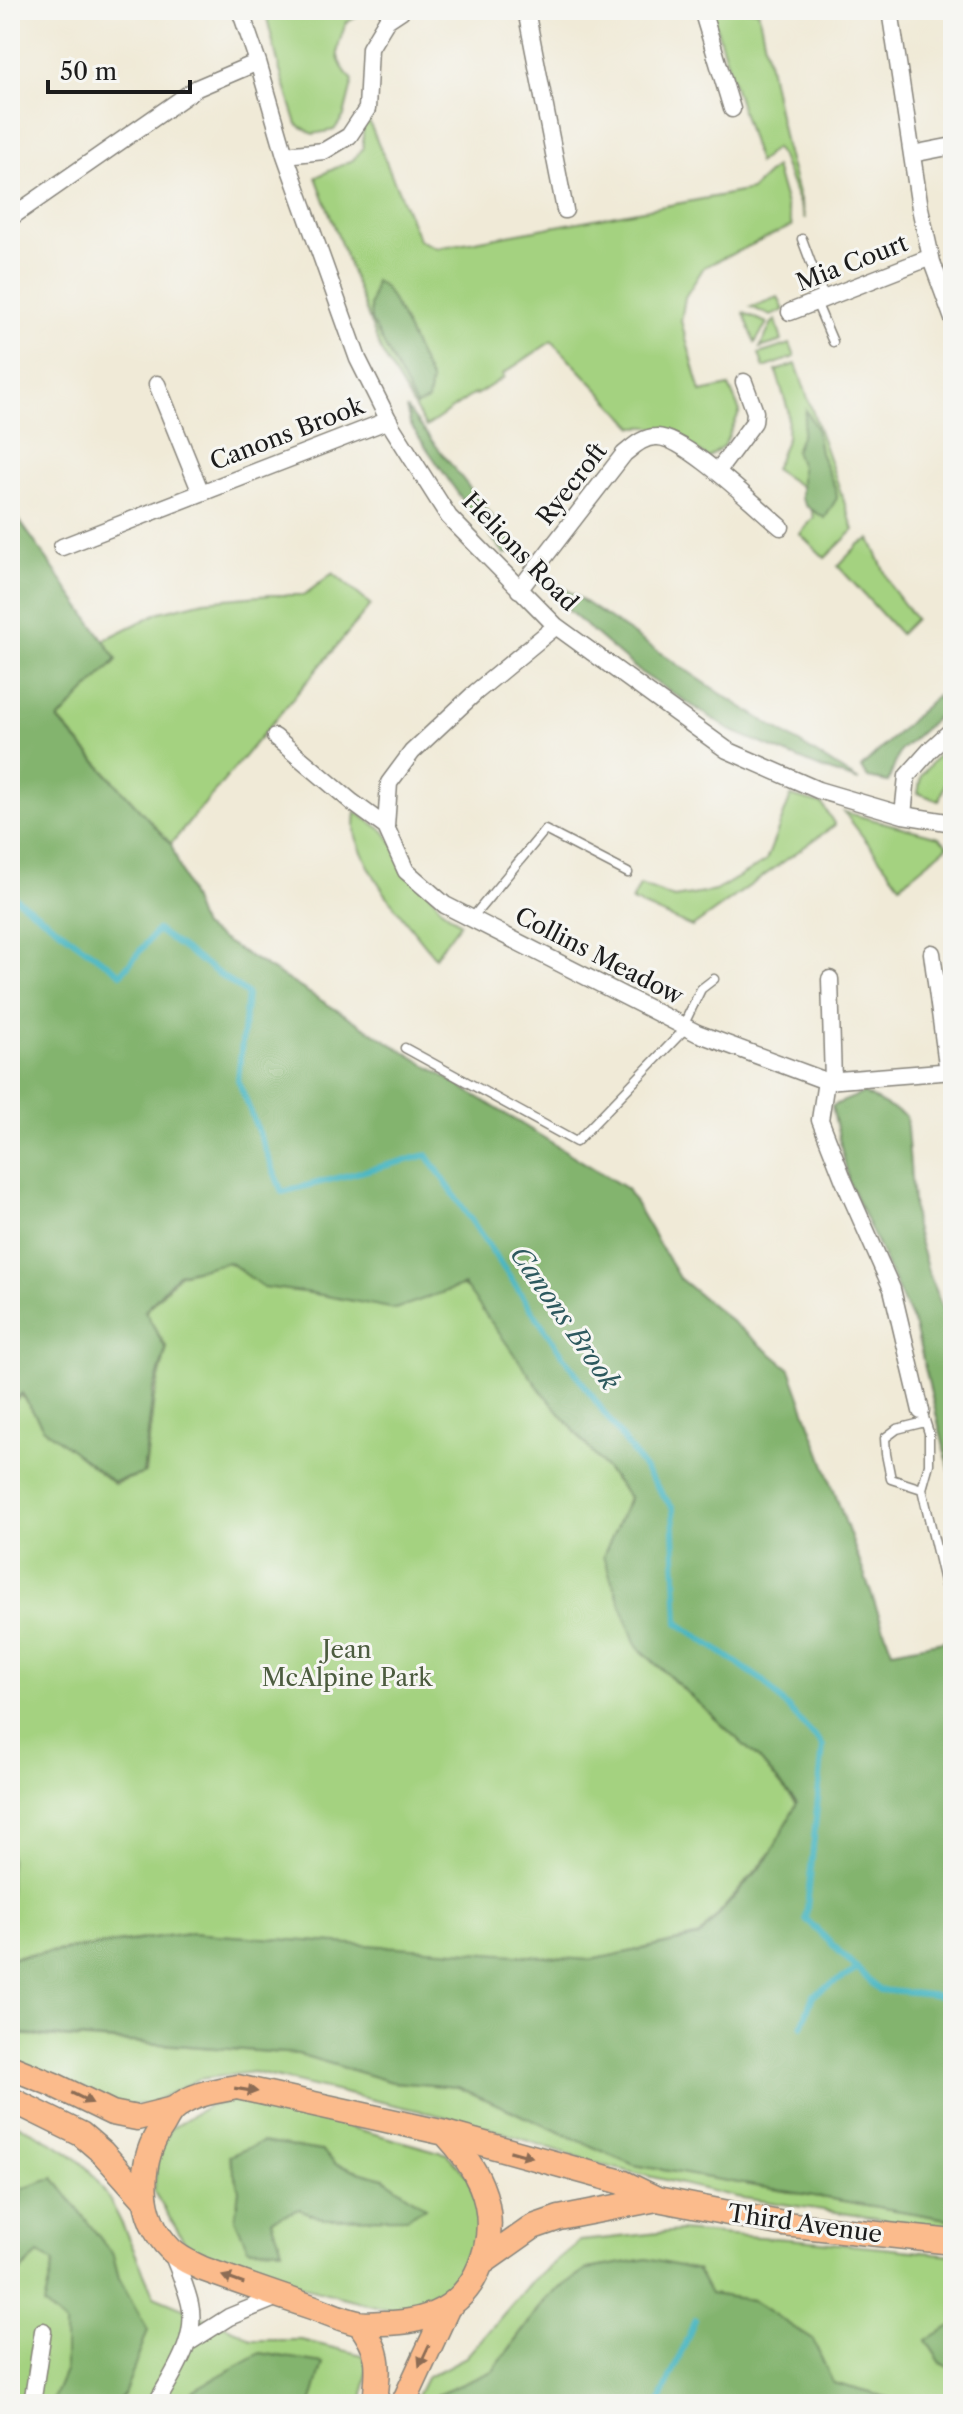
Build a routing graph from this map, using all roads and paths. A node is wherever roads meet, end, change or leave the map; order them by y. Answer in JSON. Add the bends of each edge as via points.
{"nodes":[{"id":1,"x":240,"y":10,"type":"edge"},
{"id":2,"x":402,"y":10,"type":"edge"},
{"id":3,"x":526,"y":10,"type":"edge"},
{"id":4,"x":702,"y":10,"type":"edge"},
{"id":5,"x":890,"y":10,"type":"edge"},
{"id":6,"x":258,"y":62,"type":"junction"},
{"id":7,"x":732,"y":109,"type":"dead end"},
{"id":8,"x":953,"y":146,"type":"edge"},
{"id":9,"x":912,"y":154,"type":"junction"},
{"id":10,"x":285,"y":155,"type":"junction"},
{"id":11,"x":565,"y":210,"type":"dead end"},
{"id":12,"x":10,"y":218,"type":"edge"},
{"id":13,"x":802,"y":239,"type":"dead end"},
{"id":14,"x":931,"y":257,"type":"junction"},
{"id":15,"x":820,"y":301,"type":"junction"},
{"id":16,"x":790,"y":312,"type":"dead end"},
{"id":17,"x":953,"y":319,"type":"edge"},
{"id":18,"x":833,"y":342,"type":"dead end"},
{"id":19,"x":744,"y":382,"type":"dead end"},
{"id":20,"x":157,"y":384,"type":"dead end"},
{"id":21,"x":389,"y":420,"type":"junction"},
{"id":22,"x":717,"y":472,"type":"junction"},
{"id":23,"x":201,"y":493,"type":"junction"},
{"id":24,"x":781,"y":527,"type":"dead end"},
{"id":25,"x":62,"y":547,"type":"dead end"},
{"id":26,"x":519,"y":590,"type":"junction"},
{"id":27,"x":556,"y":626,"type":"junction"},
{"id":28,"x":953,"y":729,"type":"edge"},
{"id":29,"x":275,"y":737,"type":"dead end"},
{"id":30,"x":903,"y":815,"type":"junction"},
{"id":31,"x":953,"y":823,"type":"edge"},
{"id":32,"x":386,"y":827,"type":"junction"},
{"id":33,"x":628,"y":873,"type":"dead end"},
{"id":34,"x":471,"y":919,"type":"junction"},
{"id":35,"x":932,"y":953,"type":"dead end"},
{"id":36,"x":714,"y":979,"type":"dead end"},
{"id":37,"x":830,"y":979,"type":"dead end"},
{"id":38,"x":685,"y":1027,"type":"junction"},
{"id":39,"x":405,"y":1048,"type":"dead end"},
{"id":40,"x":950,"y":1072,"type":"edge"},
{"id":41,"x":830,"y":1081,"type":"junction"},
{"id":42,"x":923,"y":1416,"type":"junction"},
{"id":43,"x":922,"y":1489,"type":"junction"},
{"id":44,"x":948,"y":1598,"type":"dead end"},
{"id":45,"x":10,"y":2067,"type":"edge"},
{"id":46,"x":10,"y":2099,"type":"edge"},
{"id":47,"x":173,"y":2109,"type":"junction"},
{"id":48,"x":445,"y":2133,"type":"junction"},
{"id":49,"x":144,"y":2199,"type":"junction"},
{"id":50,"x":657,"y":2199,"type":"junction"},
{"id":51,"x":953,"y":2242,"type":"edge"},
{"id":52,"x":171,"y":2250,"type":"junction"},
{"id":53,"x":482,"y":2263,"type":"junction"},
{"id":54,"x":280,"y":2296,"type":"junction"},
{"id":55,"x":447,"y":2309,"type":"junction"},
{"id":56,"x":360,"y":2324,"type":"junction"},
{"id":57,"x":43,"y":2331,"type":"dead end"},
{"id":58,"x":188,"y":2343,"type":"junction"},
{"id":59,"x":32,"y":2404,"type":"edge"},
{"id":60,"x":156,"y":2404,"type":"edge"},
{"id":61,"x":375,"y":2404,"type":"edge"},
{"id":62,"x":403,"y":2404,"type":"edge"}],
"edges":[{"from":1,"to":6,"type":"street","name":"Helions Road"},
{"from":2,"to":10,"type":"street","via":[[387,20],[370,48],[367,109],[349,136],[324,151]]},
{"from":3,"to":11,"type":"street"},
{"from":4,"to":7,"type":"street"},
{"from":5,"to":9,"type":"street"},
{"from":6,"to":10,"type":"street","name":"Helions Road"},
{"from":6,"to":12,"type":"street","via":[[197,88]]},
{"from":8,"to":9,"type":"street"},
{"from":9,"to":14,"type":"street"},
{"from":10,"to":21,"type":"street","name":"Helions Road","via":[[358,359]]},
{"from":13,"to":15,"type":"lane"},
{"from":14,"to":15,"type":"street","name":"Mia Court"},
{"from":14,"to":17,"type":"street"},
{"from":15,"to":16,"type":"street","name":"Mia Court"},
{"from":15,"to":18,"type":"lane"},
{"from":19,"to":22,"type":"street","via":[[754,422]]},
{"from":20,"to":23,"type":"street","name":"Canons Brook"},
{"from":21,"to":23,"type":"street","name":"Canons Brook"},
{"from":21,"to":26,"type":"street","name":"Helions Road","via":[[449,517]]},
{"from":22,"to":24,"type":"street","name":"Ryecroft"},
{"from":22,"to":26,"type":"street","name":"Ryecroft","via":[[683,446],[659,436],[641,441],[624,454]]},
{"from":23,"to":25,"type":"street","name":"Canons Brook"},
{"from":26,"to":27,"type":"street","name":"Helions Road"},
{"from":27,"to":30,"type":"street","name":"Helions Road","via":[[727,750],[818,790]]},
{"from":27,"to":32,"type":"street","name":"Collins Meadow","via":[[412,752],[389,783]]},
{"from":28,"to":30,"type":"street","via":[[907,776]]},
{"from":29,"to":32,"type":"street","name":"Collins Meadow"},
{"from":30,"to":31,"type":"street","name":"Helions Road"},
{"from":32,"to":34,"type":"street","name":"Collins Meadow","via":[[406,871],[445,905]]},
{"from":33,"to":34,"type":"lane","via":[[545,830]]},
{"from":34,"to":38,"type":"street","name":"Collins Meadow"},
{"from":35,"to":40,"type":"street","name":"Collins Meadow"},
{"from":36,"to":38,"type":"lane","via":[[701,989]]},
{"from":37,"to":41,"type":"street"},
{"from":38,"to":39,"type":"lane","via":[[576,1142]]},
{"from":38,"to":41,"type":"street","name":"Collins Meadow"},
{"from":40,"to":41,"type":"street","name":"Collins Meadow"},
{"from":41,"to":42,"type":"street","via":[[820,1120],[892,1289]]},
{"from":42,"to":43,"type":"lane","via":[[929,1464]]},
{"from":42,"to":43,"type":"lane","via":[[885,1438],[891,1479]]},
{"from":43,"to":44,"type":"lane"},
{"from":45,"to":47,"type":"main road","one_way":true,"via":[[112,2113],[137,2118]]},
{"from":46,"to":49,"type":"main road","via":[[81,2134]]},
{"from":47,"to":48,"type":"main road","name":"Third Avenue","one_way":true,"via":[[203,2093],[237,2087]]},
{"from":47,"to":49,"type":"main road","via":[[152,2140],[144,2167]]},
{"from":48,"to":50,"type":"main road","name":"Third Avenue","one_way":true,"via":[[622,2182]]},
{"from":48,"to":53,"type":"main road","via":[[479,2176],[489,2235]]},
{"from":49,"to":52,"type":"main road"},
{"from":50,"to":51,"type":"main road","name":"Third Avenue","via":[[784,2224]]},
{"from":50,"to":53,"type":"main road","name":"Third Avenue","via":[[533,2227]]},
{"from":54,"to":52,"type":"main road","one_way":true,"via":[[203,2269]]},
{"from":52,"to":58,"type":"street","via":[[190,2302]]},
{"from":53,"to":55,"type":"main road"},
{"from":54,"to":56,"type":"main road"},
{"from":54,"to":58,"type":"street","via":[[229,2317]]},
{"from":55,"to":56,"type":"main road","via":[[422,2319]]},
{"from":55,"to":62,"type":"main road","one_way":true},
{"from":56,"to":61,"type":"main road","via":[[375,2350]]},
{"from":57,"to":59,"type":"street"},
{"from":58,"to":60,"type":"street"}]}
